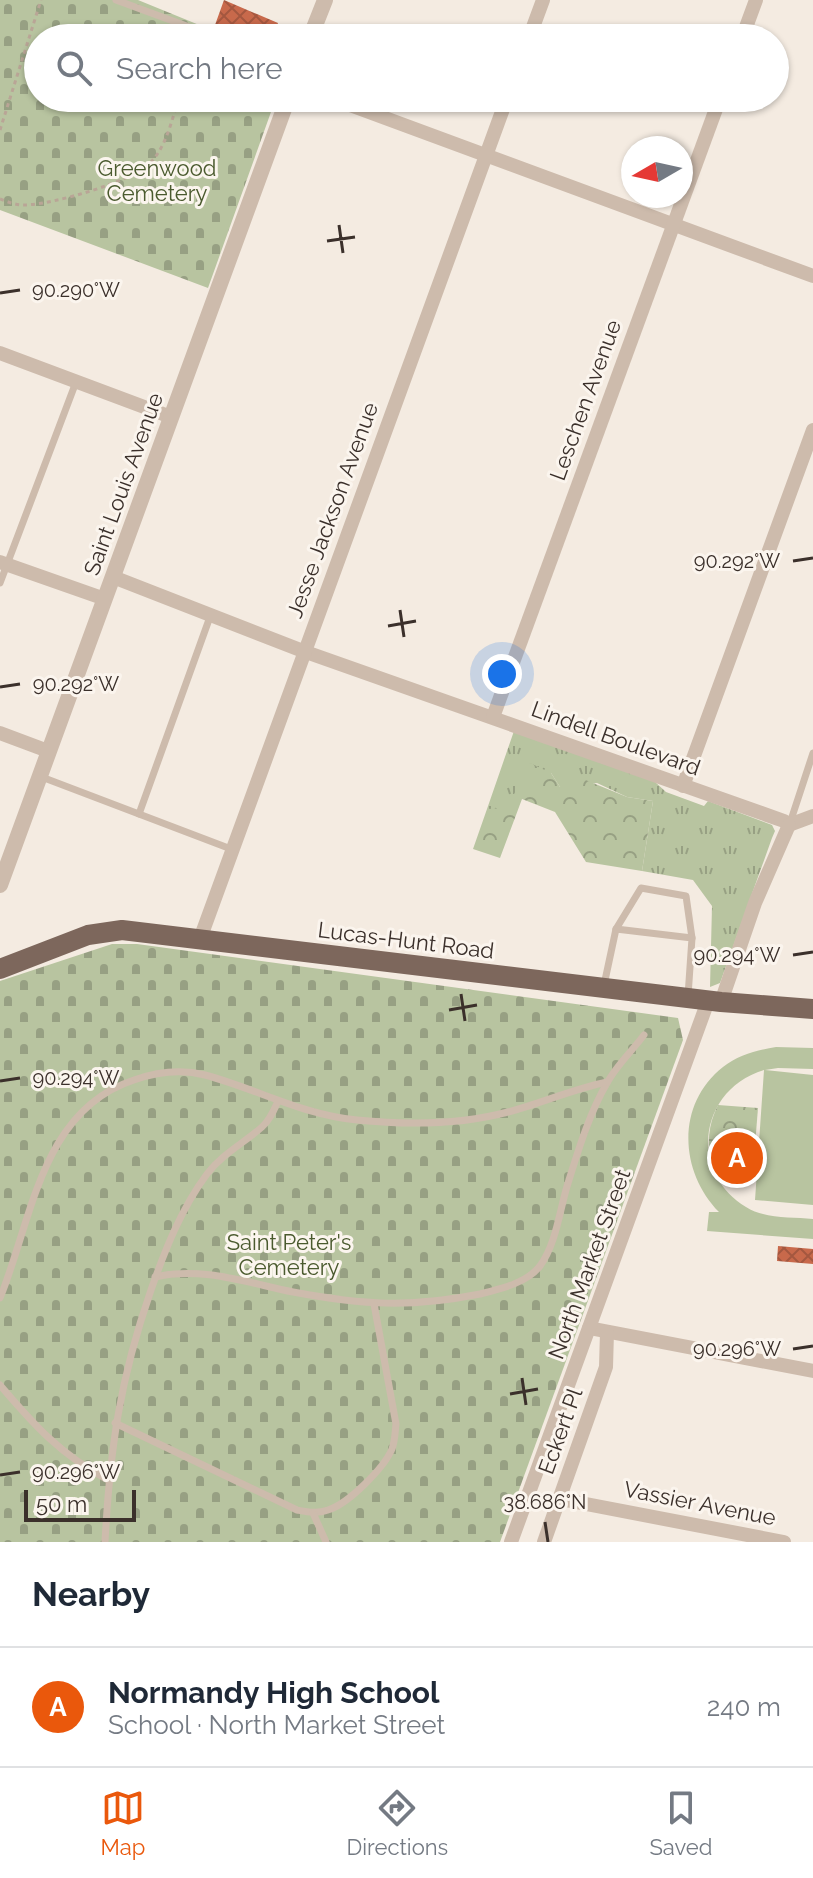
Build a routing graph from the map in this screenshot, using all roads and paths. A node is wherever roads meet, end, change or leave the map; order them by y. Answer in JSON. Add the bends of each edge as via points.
{"nodes":[{"id":1,"x":41,"y":0,"type":"edge"},
{"id":2,"x":116,"y":0,"type":"edge"},
{"id":3,"x":325,"y":0,"type":"edge"},
{"id":4,"x":543,"y":0,"type":"edge"},
{"id":5,"x":756,"y":0,"type":"edge"},
{"id":6,"x":33,"y":24,"type":"edge"},
{"id":7,"x":181,"y":24,"type":"edge"},
{"id":8,"x":316,"y":24,"type":"edge"},
{"id":9,"x":534,"y":24,"type":"edge"},
{"id":10,"x":747,"y":24,"type":"edge"},
{"id":11,"x":24,"y":54,"type":"edge"},
{"id":12,"x":174,"y":112,"type":"edge"},
{"id":13,"x":283,"y":112,"type":"edge"},
{"id":14,"x":368,"y":112,"type":"edge"},
{"id":15,"x":502,"y":112,"type":"edge"},
{"id":16,"x":715,"y":112,"type":"edge"},
{"id":17,"x":0,"y":130,"type":"edge"},
{"id":18,"x":486,"y":156,"type":"junction"},
{"id":19,"x":0,"y":199,"type":"edge"},
{"id":20,"x":673,"y":224,"type":"junction"},
{"id":21,"x":813,"y":276,"type":"edge"},
{"id":22,"x":0,"y":353,"type":"edge"},
{"id":23,"x":76,"y":382,"type":"junction"},
{"id":24,"x":171,"y":417,"type":"junction"},
{"id":25,"x":813,"y":430,"type":"edge"},
{"id":26,"x":3,"y":563,"type":"edge"},
{"id":27,"x":113,"y":577,"type":"junction"},
{"id":28,"x":0,"y":583,"type":"edge"},
{"id":29,"x":105,"y":599,"type":"junction"},
{"id":30,"x":211,"y":614,"type":"junction"},
{"id":31,"x":303,"y":651,"type":"junction"},
{"id":32,"x":493,"y":717,"type":"junction"},
{"id":33,"x":0,"y":733,"type":"edge"},
{"id":34,"x":48,"y":751,"type":"junction"},
{"id":35,"x":813,"y":753,"type":"edge"},
{"id":36,"x":39,"y":776,"type":"junction"},
{"id":37,"x":683,"y":786,"type":"junction"},
{"id":38,"x":139,"y":814,"type":"junction"},
{"id":39,"x":813,"y":816,"type":"edge"},
{"id":40,"x":789,"y":825,"type":"junction"},
{"id":41,"x":231,"y":849,"type":"junction"},
{"id":42,"x":0,"y":885,"type":"edge"},
{"id":43,"x":616,"y":929,"type":"junction"},
{"id":44,"x":692,"y":938,"type":"junction"},
{"id":45,"x":200,"y":939,"type":"junction"},
{"id":46,"x":0,"y":969,"type":"edge"},
{"id":47,"x":603,"y":988,"type":"junction"},
{"id":48,"x":705,"y":1000,"type":"junction"},
{"id":49,"x":813,"y":1009,"type":"edge"},
{"id":50,"x":644,"y":1035,"type":"dead end"},
{"id":51,"x":607,"y":1082,"type":"junction"},
{"id":52,"x":278,"y":1101,"type":"junction"},
{"id":53,"x":155,"y":1277,"type":"junction"},
{"id":54,"x":0,"y":1298,"type":"edge"},
{"id":55,"x":374,"y":1304,"type":"junction"},
{"id":56,"x":589,"y":1328,"type":"junction"},
{"id":57,"x":607,"y":1332,"type":"junction"},
{"id":58,"x":813,"y":1371,"type":"edge"},
{"id":59,"x":0,"y":1385,"type":"edge"},
{"id":60,"x":115,"y":1423,"type":"junction"},
{"id":61,"x":108,"y":1480,"type":"junction"},
{"id":62,"x":560,"y":1499,"type":"junction"},
{"id":63,"x":313,"y":1513,"type":"junction"},
{"id":64,"x":105,"y":1542,"type":"edge"},
{"id":65,"x":326,"y":1542,"type":"edge"},
{"id":66,"x":511,"y":1542,"type":"edge"},
{"id":67,"x":544,"y":1542,"type":"edge"},
{"id":68,"x":784,"y":1542,"type":"edge"}],
"edges":[{"from":1,"to":6,"type":"path"},
{"from":2,"to":7,"type":"lane"},
{"from":3,"to":8,"type":"street"},
{"from":4,"to":9,"type":"street"},
{"from":5,"to":10,"type":"street"},
{"from":11,"to":17,"type":"path"},
{"from":12,"to":19,"type":"path","via":[[163,145],[142,171],[42,203],[18,205]]},
{"from":13,"to":24,"type":"street","name":"Saint Louis Avenue"},
{"from":14,"to":18,"type":"street"},
{"from":15,"to":18,"type":"street","name":"Jesse Jackson Avenue"},
{"from":16,"to":20,"type":"street","name":"Leschen Avenue"},
{"from":18,"to":20,"type":"street"},
{"from":18,"to":31,"type":"street","name":"Jesse Jackson Avenue"},
{"from":20,"to":21,"type":"street"},
{"from":20,"to":32,"type":"street","name":"Leschen Avenue"},
{"from":22,"to":23,"type":"street"},
{"from":23,"to":24,"type":"street"},
{"from":23,"to":26,"type":"lane"},
{"from":24,"to":27,"type":"street","name":"Saint Louis Avenue"},
{"from":25,"to":37,"type":"street"},
{"from":26,"to":28,"type":"lane"},
{"from":26,"to":29,"type":"street"},
{"from":27,"to":29,"type":"street","name":"Saint Louis Avenue"},
{"from":27,"to":30,"type":"street","name":"Lindell Boulevard"},
{"from":29,"to":34,"type":"street","name":"Saint Louis Avenue"},
{"from":30,"to":31,"type":"street","name":"Lindell Boulevard"},
{"from":30,"to":38,"type":"lane"},
{"from":31,"to":32,"type":"street","name":"Lindell Boulevard"},
{"from":31,"to":41,"type":"street","name":"Jesse Jackson Avenue"},
{"from":32,"to":37,"type":"street","name":"Lindell Boulevard"},
{"from":33,"to":34,"type":"street"},
{"from":34,"to":36,"type":"street","name":"Saint Louis Avenue"},
{"from":35,"to":40,"type":"lane"},
{"from":36,"to":38,"type":"lane"},
{"from":36,"to":42,"type":"street","name":"Saint Louis Avenue"},
{"from":37,"to":40,"type":"street","name":"Lindell Boulevard"},
{"from":38,"to":41,"type":"lane"},
{"from":39,"to":40,"type":"street"},
{"from":40,"to":48,"type":"street","name":"North Market Street"},
{"from":41,"to":45,"type":"street","name":"Jesse Jackson Avenue"},
{"from":43,"to":44,"type":"lane"},
{"from":43,"to":44,"type":"lane","via":[[641,888],[686,896]]},
{"from":43,"to":47,"type":"lane"},
{"from":44,"to":48,"type":"lane"},
{"from":45,"to":46,"type":"main road","name":"Lucas-Hunt Road","via":[[102,932]]},
{"from":45,"to":47,"type":"main road","name":"Lucas-Hunt Road"},
{"from":47,"to":48,"type":"main road","name":"Lucas-Hunt Road"},
{"from":48,"to":49,"type":"main road","name":"Lucas-Hunt Road"},
{"from":48,"to":56,"type":"street","name":"North Market Street"},
{"from":50,"to":51,"type":"lane"},
{"from":51,"to":52,"type":"lane","via":[[507,1112],[429,1123],[327,1116]]},
{"from":51,"to":55,"type":"lane","via":[[539,1268],[491,1291],[430,1303]]},
{"from":52,"to":53,"type":"lane","via":[[262,1127],[207,1174]]},
{"from":52,"to":54,"type":"lane","via":[[184,1071],[147,1075],[98,1096],[82,1109],[49,1159]]},
{"from":53,"to":55,"type":"lane","via":[[202,1274]]},
{"from":53,"to":60,"type":"lane"},
{"from":55,"to":63,"type":"lane","via":[[396,1424],[391,1451],[338,1507]]},
{"from":56,"to":57,"type":"street"},
{"from":56,"to":66,"type":"street","name":"North Market Street"},
{"from":57,"to":58,"type":"street"},
{"from":57,"to":62,"type":"street","name":"Eckert Pl","via":[[606,1367]]},
{"from":59,"to":61,"type":"lane","via":[[58,1448]]},
{"from":60,"to":61,"type":"lane"},
{"from":60,"to":63,"type":"lane"},
{"from":61,"to":64,"type":"lane"},
{"from":62,"to":67,"type":"street","name":"Eckert Pl"},
{"from":62,"to":68,"type":"street","name":"Vassier Avenue"},
{"from":63,"to":65,"type":"lane"}]}
